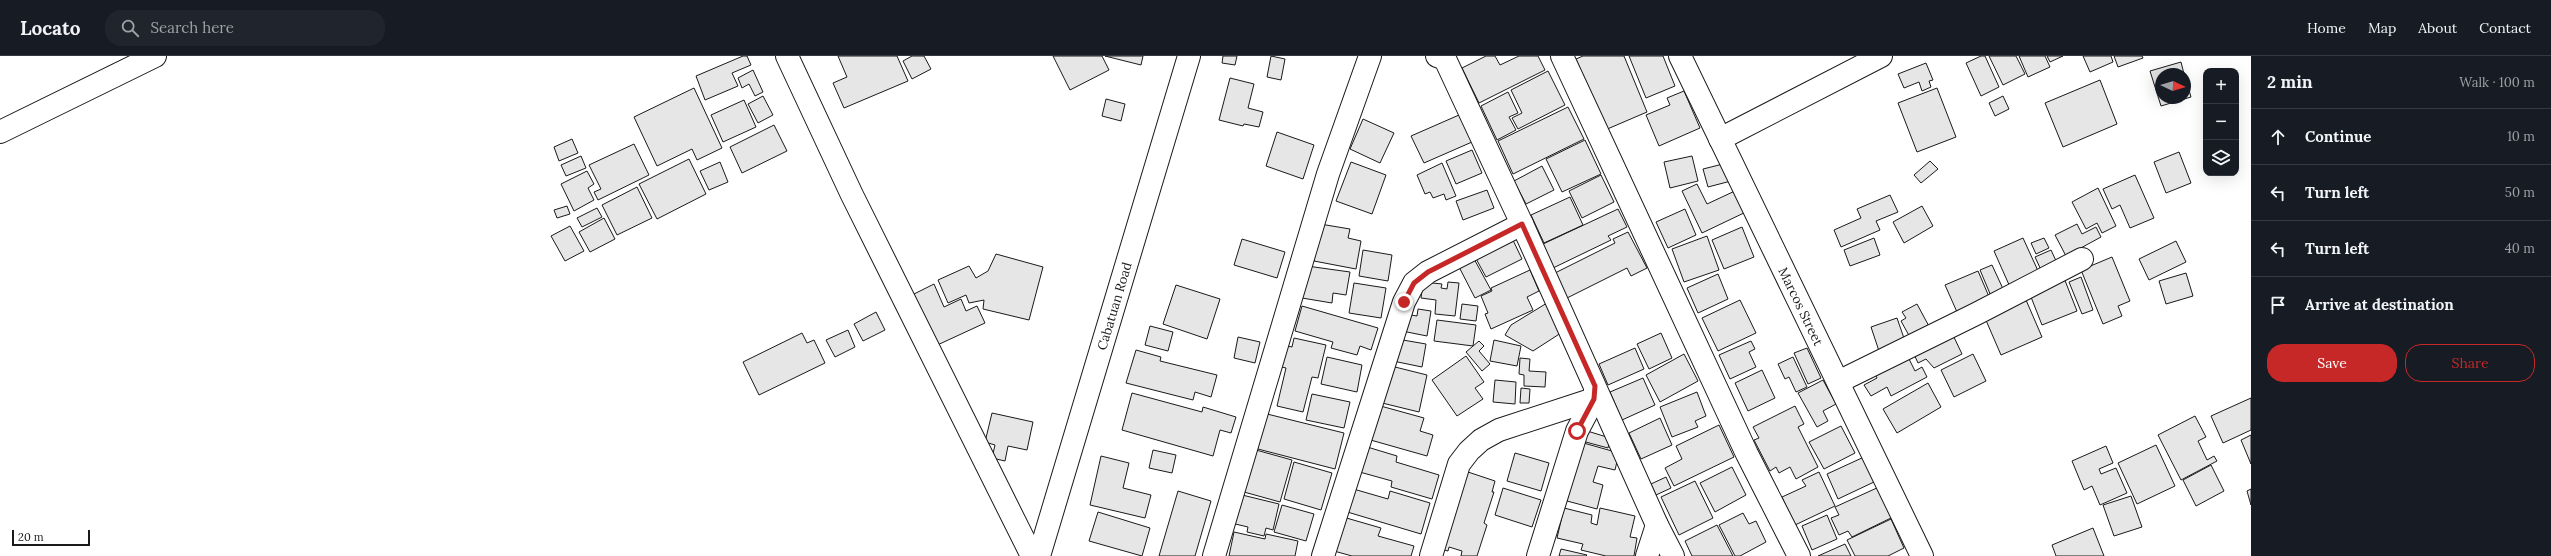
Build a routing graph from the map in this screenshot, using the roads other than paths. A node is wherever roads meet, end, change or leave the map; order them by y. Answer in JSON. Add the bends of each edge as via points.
{"nodes":[{"id":1,"x":155,"y":56,"type":"edge"},
{"id":2,"x":787,"y":56,"type":"edge"},
{"id":3,"x":1189,"y":56,"type":"edge"},
{"id":4,"x":1370,"y":56,"type":"edge"},
{"id":5,"x":1437,"y":56,"type":"edge"},
{"id":6,"x":1562,"y":56,"type":"edge"},
{"id":7,"x":1680,"y":56,"type":"edge"},
{"id":8,"x":1881,"y":56,"type":"edge"},
{"id":9,"x":0,"y":132,"type":"edge"},
{"id":10,"x":1720,"y":139,"type":"junction"},
{"id":11,"x":1522,"y":224,"type":"junction"},
{"id":12,"x":2082,"y":259,"type":"dead end"},
{"id":13,"x":1838,"y":382,"type":"junction"},
{"id":14,"x":1595,"y":393,"type":"junction"},
{"id":15,"x":1657,"y":525,"type":"junction"},
{"id":16,"x":1032,"y":556,"type":"edge"},
{"id":17,"x":1039,"y":556,"type":"edge"},
{"id":18,"x":1214,"y":556,"type":"edge"},
{"id":19,"x":1323,"y":556,"type":"edge"},
{"id":20,"x":1431,"y":556,"type":"edge"},
{"id":21,"x":1538,"y":556,"type":"edge"},
{"id":22,"x":1647,"y":556,"type":"edge"},
{"id":23,"x":1673,"y":556,"type":"edge"},
{"id":24,"x":1799,"y":556,"type":"edge"},
{"id":25,"x":1922,"y":556,"type":"edge"}],
"edges":[{"from":1,"to":9,"type":"main road"},
{"from":2,"to":16,"type":"main road","via":[[852,195]]},
{"from":3,"to":17,"type":"main road","name":"Cabatuan Road"},
{"from":4,"to":18,"type":"main road","via":[[1328,174]]},
{"from":5,"to":11,"type":"main road","via":[[1445,59]]},
{"from":6,"to":24,"type":"main road","via":[[1747,454]]},
{"from":7,"to":10,"type":"main road","name":"Marcos Street"},
{"from":8,"to":10,"type":"main road"},
{"from":10,"to":13,"type":"main road","name":"Marcos Street"},
{"from":11,"to":14,"type":"main road"},
{"from":11,"to":19,"type":"main road","via":[[1428,272],[1414,283],[1404,302]]},
{"from":12,"to":13,"type":"main road"},
{"from":13,"to":25,"type":"main road","name":"Marcos Street"},
{"from":14,"to":15,"type":"main road"},
{"from":14,"to":20,"type":"main road","via":[[1499,430],[1481,440],[1469,451],[1459,464]]},
{"from":14,"to":21,"type":"main road","via":[[1577,431]]},
{"from":15,"to":22,"type":"main road"},
{"from":15,"to":23,"type":"main road"}]}
